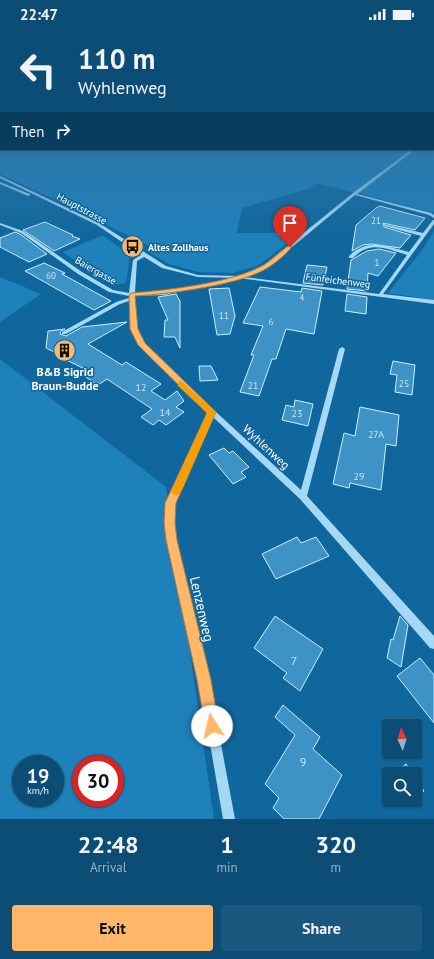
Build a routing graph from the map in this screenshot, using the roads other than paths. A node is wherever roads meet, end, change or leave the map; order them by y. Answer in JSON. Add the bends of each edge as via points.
{"nodes":[{"id":1,"x":395,"y":163,"type":"edge"},
{"id":2,"x":0,"y":177,"type":"edge"},
{"id":3,"x":354,"y":194,"type":"junction"},
{"id":4,"x":434,"y":217,"type":"edge"},
{"id":5,"x":434,"y":221,"type":"edge"},
{"id":6,"x":0,"y":224,"type":"edge"},
{"id":7,"x":385,"y":225,"type":"dead end"},
{"id":8,"x":424,"y":235,"type":"junction"},
{"id":9,"x":410,"y":254,"type":"junction"},
{"id":10,"x":144,"y":255,"type":"junction"},
{"id":11,"x":351,"y":257,"type":"dead end"},
{"id":12,"x":240,"y":277,"type":"junction"},
{"id":13,"x":381,"y":294,"type":"junction"},
{"id":14,"x":132,"y":297,"type":"junction"},
{"id":15,"x":434,"y":302,"type":"edge"},
{"id":16,"x":64,"y":332,"type":"dead end"},
{"id":17,"x":342,"y":349,"type":"dead end"},
{"id":18,"x":212,"y":412,"type":"junction"},
{"id":19,"x":303,"y":497,"type":"junction"},
{"id":20,"x":434,"y":644,"type":"edge"},
{"id":21,"x":229,"y":819,"type":"edge"}],
"edges":[{"from":1,"to":3,"type":"street"},
{"from":2,"to":10,"type":"street","name":"Hauptstrasse","via":[[98,224]]},
{"from":3,"to":4,"type":"street"},
{"from":3,"to":12,"type":"street","via":[[266,266]]},
{"from":5,"to":8,"type":"street"},
{"from":6,"to":14,"type":"street","name":"Baiergasse","via":[[22,232],[80,273],[111,291]]},
{"from":7,"to":8,"type":"street"},
{"from":8,"to":9,"type":"street"},
{"from":9,"to":11,"type":"street","via":[[365,246],[357,249]]},
{"from":9,"to":13,"type":"street"},
{"from":10,"to":12,"type":"street","name":"Hauptstrasse","via":[[164,266],[198,276]]},
{"from":10,"to":14,"type":"street","name":"Wyhlenweg","via":[[135,260]]},
{"from":12,"to":13,"type":"street","name":"Fünfeichenweg"},
{"from":12,"to":14,"type":"street","name":"Baiergasse"},
{"from":13,"to":15,"type":"street","name":"Fünfeichenweg"},
{"from":14,"to":16,"type":"street"},
{"from":14,"to":18,"type":"street","name":"Wyhlenweg","via":[[134,329],[142,345]]},
{"from":17,"to":19,"type":"street"},
{"from":18,"to":19,"type":"street","name":"Wyhlenweg"},
{"from":18,"to":21,"type":"street","name":"Lenzenweg","via":[[171,503],[169,523],[204,680]]},
{"from":19,"to":20,"type":"street","name":"Wyhlenweg"}]}
